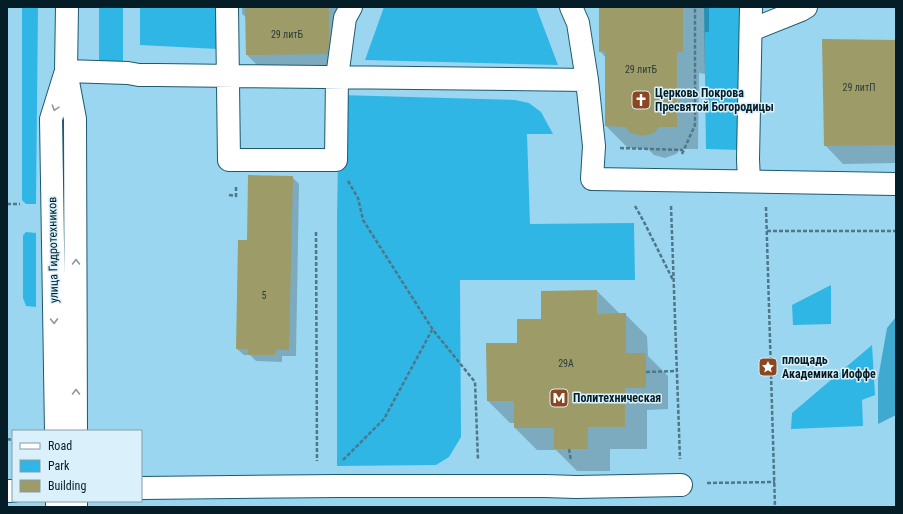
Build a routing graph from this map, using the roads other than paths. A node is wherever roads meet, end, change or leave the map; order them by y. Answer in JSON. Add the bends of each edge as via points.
{"nodes":[{"id":1,"x":67,"y":7,"type":"edge"},
{"id":2,"x":227,"y":7,"type":"edge"},
{"id":3,"x":352,"y":7,"type":"edge"},
{"id":4,"x":571,"y":7,"type":"edge"},
{"id":5,"x":751,"y":7,"type":"edge"},
{"id":6,"x":806,"y":7,"type":"edge"},
{"id":7,"x":751,"y":30,"type":"junction"},
{"id":8,"x":66,"y":71,"type":"junction"},
{"id":9,"x":228,"y":76,"type":"junction"},
{"id":10,"x":337,"y":77,"type":"junction"},
{"id":11,"x":587,"y":80,"type":"junction"},
{"id":12,"x":757,"y":182,"type":"junction"},
{"id":13,"x":896,"y":184,"type":"edge"},
{"id":14,"x":56,"y":430,"type":"edge"},
{"id":15,"x":76,"y":430,"type":"edge"},
{"id":16,"x":681,"y":485,"type":"road end"},
{"id":17,"x":142,"y":488,"type":"edge"}],
"edges":[{"from":1,"to":8,"type":"street","name":"улица Гидротехников"},
{"from":2,"to":9,"type":"street"},
{"from":3,"to":10,"type":"street","via":[[345,18]]},
{"from":4,"to":11,"type":"street","via":[[578,23]]},
{"from":5,"to":7,"type":"street"},
{"from":6,"to":7,"type":"street"},
{"from":7,"to":12,"type":"street","via":[[748,159]]},
{"from":8,"to":9,"type":"street"},
{"from":8,"to":14,"type":"street","name":"улица Гидротехников","one_way":true,"via":[[51,119]]},
{"from":15,"to":8,"type":"street","name":"улица Гидротехников","one_way":true,"via":[[75,118]]},
{"from":9,"to":10,"type":"street"},
{"from":9,"to":10,"type":"street","via":[[229,160],[336,160]]},
{"from":10,"to":11,"type":"street"},
{"from":11,"to":12,"type":"street","via":[[594,146],[592,179]]},
{"from":12,"to":13,"type":"street"},
{"from":16,"to":17,"type":"street"}]}
